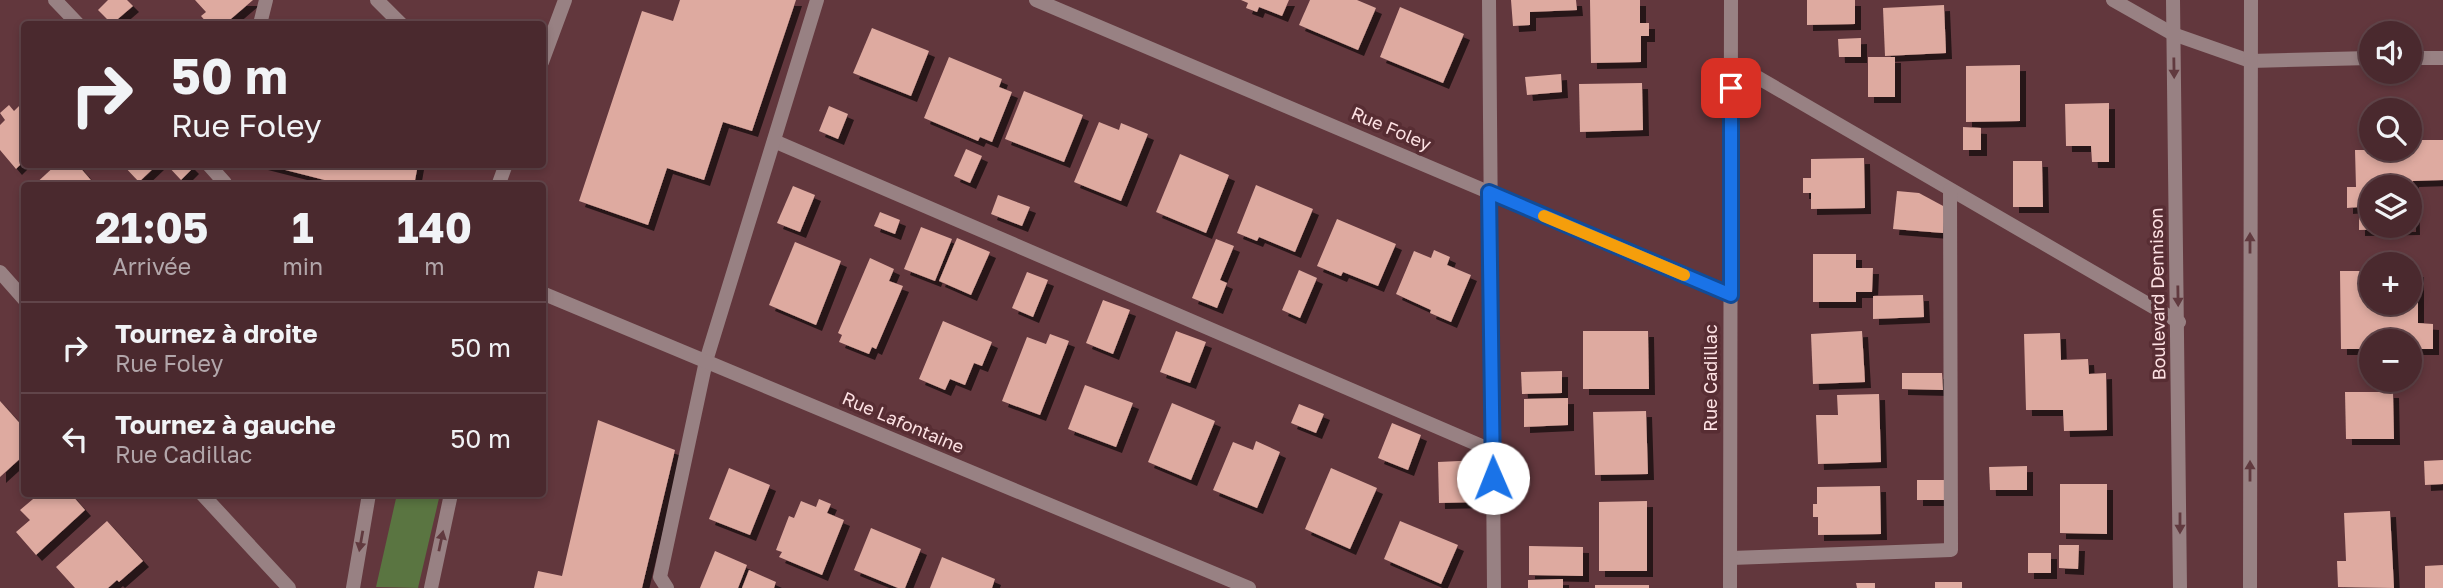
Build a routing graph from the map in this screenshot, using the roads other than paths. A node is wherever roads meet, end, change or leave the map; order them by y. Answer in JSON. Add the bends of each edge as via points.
{"nodes":[{"id":1,"x":55,"y":0,"type":"edge"},
{"id":2,"x":265,"y":0,"type":"edge"},
{"id":3,"x":377,"y":0,"type":"edge"},
{"id":4,"x":565,"y":0,"type":"edge"},
{"id":5,"x":817,"y":0,"type":"edge"},
{"id":6,"x":1036,"y":0,"type":"edge"},
{"id":7,"x":1489,"y":0,"type":"edge"},
{"id":8,"x":1731,"y":0,"type":"edge"},
{"id":9,"x":2113,"y":0,"type":"edge"},
{"id":10,"x":2173,"y":0,"type":"edge"},
{"id":11,"x":2251,"y":0,"type":"edge"},
{"id":12,"x":75,"y":21,"type":"edge"},
{"id":13,"x":261,"y":21,"type":"edge"},
{"id":14,"x":398,"y":21,"type":"edge"},
{"id":15,"x":2173,"y":34,"type":"junction"},
{"id":16,"x":546,"y":51,"type":"edge"},
{"id":17,"x":2359,"y":58,"type":"edge"},
{"id":18,"x":2422,"y":58,"type":"edge"},
{"id":19,"x":2443,"y":58,"type":"edge"},
{"id":20,"x":2250,"y":61,"type":"junction"},
{"id":21,"x":1731,"y":62,"type":"junction"},
{"id":22,"x":774,"y":141,"type":"junction"},
{"id":23,"x":211,"y":168,"type":"edge"},
{"id":24,"x":223,"y":182,"type":"edge"},
{"id":25,"x":1950,"y":190,"type":"junction"},
{"id":26,"x":1489,"y":192,"type":"junction"},
{"id":27,"x":0,"y":272,"type":"edge"},
{"id":28,"x":546,"y":295,"type":"edge"},
{"id":29,"x":1731,"y":295,"type":"junction"},
{"id":30,"x":21,"y":296,"type":"edge"},
{"id":31,"x":2179,"y":322,"type":"junction"},
{"id":32,"x":706,"y":361,"type":"junction"},
{"id":33,"x":1493,"y":451,"type":"junction"},
{"id":34,"x":205,"y":497,"type":"edge"},
{"id":35,"x":368,"y":497,"type":"edge"},
{"id":36,"x":450,"y":497,"type":"edge"},
{"id":37,"x":1731,"y":558,"type":"junction"},
{"id":38,"x":289,"y":588,"type":"edge"},
{"id":39,"x":353,"y":588,"type":"edge"},
{"id":40,"x":431,"y":588,"type":"edge"},
{"id":41,"x":667,"y":588,"type":"edge"},
{"id":42,"x":1249,"y":588,"type":"edge"},
{"id":43,"x":1494,"y":588,"type":"edge"},
{"id":44,"x":1730,"y":588,"type":"edge"},
{"id":45,"x":2180,"y":588,"type":"edge"},
{"id":46,"x":2250,"y":588,"type":"edge"}],
"edges":[{"from":1,"to":12,"type":"street"},
{"from":2,"to":13,"type":"street"},
{"from":3,"to":14,"type":"street"},
{"from":4,"to":16,"type":"street"},
{"from":5,"to":22,"type":"street"},
{"from":6,"to":26,"type":"street","name":"Rue Foley"},
{"from":7,"to":26,"type":"street"},
{"from":8,"to":21,"type":"street","name":"Rue Cadillac"},
{"from":9,"to":15,"type":"street"},
{"from":10,"to":15,"type":"street","name":"Boulevard Dennison"},
{"from":11,"to":20,"type":"street"},
{"from":15,"to":20,"type":"street"},
{"from":15,"to":31,"type":"street","name":"Boulevard Dennison","one_way":true},
{"from":17,"to":20,"type":"street"},
{"from":18,"to":19,"type":"street"},
{"from":46,"to":20,"type":"street","one_way":true},
{"from":21,"to":25,"type":"street"},
{"from":21,"to":29,"type":"street","name":"Rue Cadillac"},
{"from":22,"to":32,"type":"street"},
{"from":22,"to":33,"type":"street"},
{"from":23,"to":24,"type":"street"},
{"from":25,"to":31,"type":"street"},
{"from":25,"to":37,"type":"street","via":[[1951,550]]},
{"from":26,"to":29,"type":"street","name":"Rue Foley"},
{"from":26,"to":33,"type":"street"},
{"from":27,"to":30,"type":"street"},
{"from":28,"to":32,"type":"street","name":"Rue Lafontaine"},
{"from":29,"to":37,"type":"street","name":"Rue Cadillac"},
{"from":31,"to":45,"type":"street","name":"Boulevard Dennison","one_way":true},
{"from":32,"to":41,"type":"street","via":[[660,577]]},
{"from":32,"to":42,"type":"street","name":"Rue Lafontaine"},
{"from":33,"to":43,"type":"street"},
{"from":34,"to":38,"type":"street"},
{"from":35,"to":39,"type":"street","one_way":true},
{"from":40,"to":36,"type":"street","one_way":true},
{"from":37,"to":44,"type":"street","name":"Rue Cadillac"}]}
